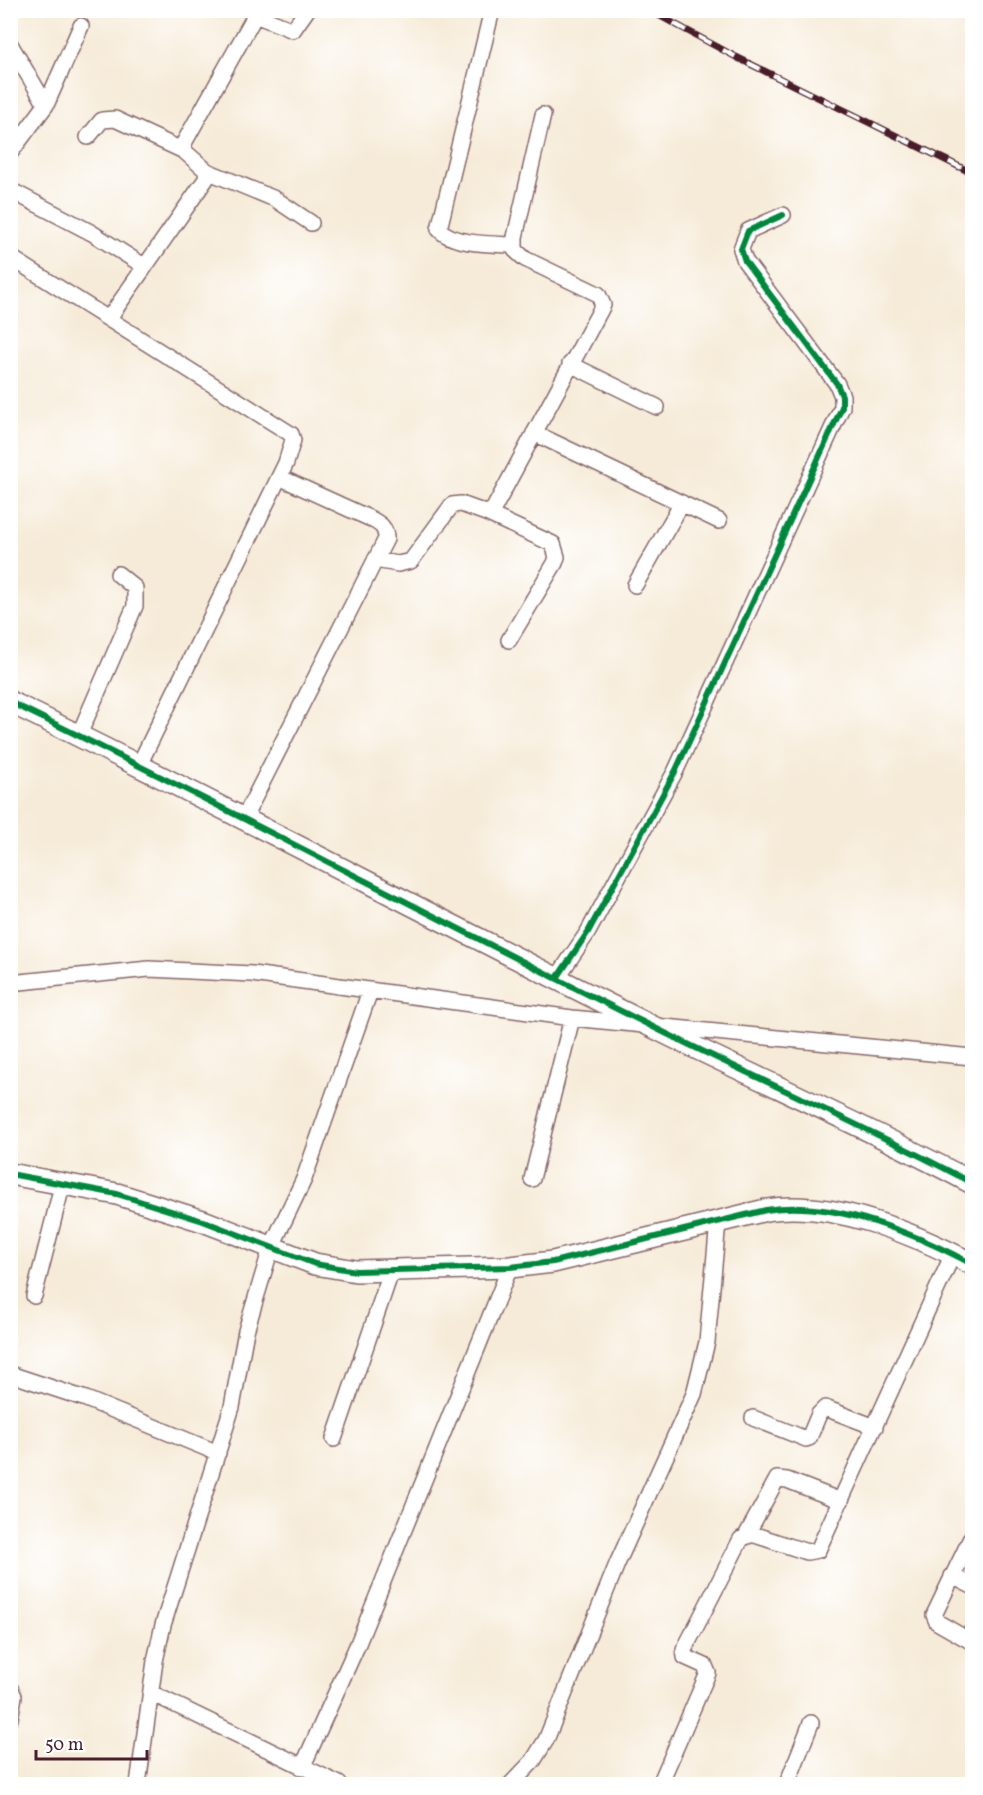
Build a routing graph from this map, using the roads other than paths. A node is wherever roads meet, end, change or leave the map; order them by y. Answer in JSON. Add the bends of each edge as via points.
{"nodes":[{"id":1,"x":307,"y":10,"type":"edge"},
{"id":2,"x":492,"y":10,"type":"edge"},
{"id":3,"x":255,"y":13,"type":"edge"},
{"id":4,"x":81,"y":26,"type":"dead end"},
{"id":5,"x":10,"y":44,"type":"edge"},
{"id":6,"x":46,"y":105,"type":"junction"},
{"id":7,"x":543,"y":115,"type":"dead end"},
{"id":8,"x":88,"y":137,"type":"dead end"},
{"id":9,"x":184,"y":151,"type":"junction"},
{"id":10,"x":10,"y":153,"type":"edge"},
{"id":11,"x":207,"y":171,"type":"junction"},
{"id":12,"x":10,"y":190,"type":"edge"},
{"id":13,"x":783,"y":215,"type":"dead end"},
{"id":14,"x":311,"y":223,"type":"dead end"},
{"id":15,"x":514,"y":245,"type":"junction"},
{"id":16,"x":10,"y":257,"type":"edge"},
{"id":17,"x":144,"y":266,"type":"junction"},
{"id":18,"x":109,"y":318,"type":"junction"},
{"id":19,"x":570,"y":364,"type":"junction"},
{"id":20,"x":657,"y":407,"type":"dead end"},
{"id":21,"x":534,"y":433,"type":"junction"},
{"id":22,"x":279,"y":477,"type":"junction"},
{"id":23,"x":682,"y":503,"type":"junction"},
{"id":24,"x":486,"y":513,"type":"junction"},
{"id":25,"x":719,"y":521,"type":"dead end"},
{"id":26,"x":375,"y":560,"type":"junction"},
{"id":27,"x":118,"y":574,"type":"dead end"},
{"id":28,"x":635,"y":585,"type":"dead end"},
{"id":29,"x":509,"y":640,"type":"dead end"},
{"id":30,"x":10,"y":702,"type":"edge"},
{"id":31,"x":79,"y":735,"type":"junction"},
{"id":32,"x":140,"y":765,"type":"junction"},
{"id":33,"x":244,"y":818,"type":"junction"},
{"id":34,"x":557,"y":978,"type":"junction"},
{"id":35,"x":10,"y":983,"type":"edge"},
{"id":36,"x":370,"y":991,"type":"junction"},
{"id":37,"x":572,"y":1018,"type":"junction"},
{"id":38,"x":649,"y":1025,"type":"junction"},
{"id":39,"x":972,"y":1057,"type":"edge"},
{"id":40,"x":10,"y":1174,"type":"edge"},
{"id":41,"x":532,"y":1179,"type":"dead end"},
{"id":42,"x":63,"y":1182,"type":"junction"},
{"id":43,"x":972,"y":1183,"type":"edge"},
{"id":44,"x":718,"y":1222,"type":"junction"},
{"id":45,"x":271,"y":1248,"type":"junction"},
{"id":46,"x":953,"y":1254,"type":"junction"},
{"id":47,"x":972,"y":1264,"type":"edge"},
{"id":48,"x":510,"y":1267,"type":"junction"},
{"id":49,"x":391,"y":1272,"type":"junction"},
{"id":50,"x":34,"y":1296,"type":"dead end"},
{"id":51,"x":10,"y":1374,"type":"edge"},
{"id":52,"x":753,"y":1418,"type":"dead end"},
{"id":53,"x":875,"y":1427,"type":"junction"},
{"id":54,"x":334,"y":1439,"type":"dead end"},
{"id":55,"x":218,"y":1453,"type":"junction"},
{"id":56,"x":841,"y":1501,"type":"junction"},
{"id":57,"x":747,"y":1534,"type":"junction"},
{"id":58,"x":972,"y":1536,"type":"edge"},
{"id":59,"x":952,"y":1576,"type":"junction"},
{"id":60,"x":972,"y":1586,"type":"edge"},
{"id":61,"x":972,"y":1642,"type":"edge"},
{"id":62,"x":10,"y":1688,"type":"edge"},
{"id":63,"x":151,"y":1693,"type":"junction"},
{"id":64,"x":10,"y":1719,"type":"edge"},
{"id":65,"x":811,"y":1723,"type":"dead end"},
{"id":66,"x":302,"y":1768,"type":"junction"},
{"id":67,"x":138,"y":1785,"type":"edge"},
{"id":68,"x":339,"y":1785,"type":"edge"},
{"id":69,"x":511,"y":1785,"type":"edge"},
{"id":70,"x":660,"y":1785,"type":"edge"},
{"id":71,"x":787,"y":1785,"type":"edge"}],
"edges":[{"from":1,"to":3,"type":"street","via":[[293,30]]},
{"from":2,"to":15,"type":"street","via":[[439,229],[460,239]]},
{"from":3,"to":9,"type":"street","via":[[184,143]]},
{"from":4,"to":6,"type":"street"},
{"from":5,"to":6,"type":"street"},
{"from":6,"to":10,"type":"street"},
{"from":7,"to":15,"type":"street"},
{"from":8,"to":9,"type":"street","via":[[102,120],[115,119]]},
{"from":9,"to":11,"type":"street"},
{"from":11,"to":14,"type":"street","via":[[256,189]]},
{"from":11,"to":17,"type":"street","via":[[206,178]]},
{"from":12,"to":17,"type":"street","via":[[83,227]]},
{"from":13,"to":34,"type":"street","via":[[748,231],[741,249],[745,261],[837,384],[842,407],[676,770],[588,932]]},
{"from":15,"to":19,"type":"street","via":[[525,259],[578,283],[601,299],[602,309]]},
{"from":16,"to":18,"type":"street"},
{"from":17,"to":18,"type":"street"},
{"from":18,"to":22,"type":"street","via":[[288,431],[293,440]]},
{"from":19,"to":20,"type":"street"},
{"from":19,"to":21,"type":"street"},
{"from":21,"to":23,"type":"street"},
{"from":21,"to":24,"type":"street","via":[[493,510]]},
{"from":22,"to":26,"type":"street","via":[[381,524],[386,538]]},
{"from":22,"to":32,"type":"street"},
{"from":23,"to":25,"type":"street"},
{"from":23,"to":28,"type":"street"},
{"from":24,"to":26,"type":"street","via":[[461,504],[452,505],[411,561],[398,564]]},
{"from":24,"to":29,"type":"street","via":[[552,544],[557,551],[555,563]]},
{"from":26,"to":33,"type":"street"},
{"from":27,"to":31,"type":"street","via":[[135,588],[135,606]]},
{"from":30,"to":31,"type":"street"},
{"from":31,"to":32,"type":"street"},
{"from":32,"to":33,"type":"street"},
{"from":33,"to":34,"type":"street"},
{"from":34,"to":38,"type":"street"},
{"from":35,"to":36,"type":"street","via":[[170,969],[252,974]]},
{"from":36,"to":37,"type":"street"},
{"from":36,"to":45,"type":"street","via":[[304,1179]]},
{"from":37,"to":38,"type":"street"},
{"from":37,"to":41,"type":"street"},
{"from":38,"to":39,"type":"street"},
{"from":38,"to":43,"type":"street","via":[[892,1140]]},
{"from":40,"to":42,"type":"street"},
{"from":42,"to":45,"type":"street","via":[[203,1221]]},
{"from":42,"to":50,"type":"street"},
{"from":44,"to":46,"type":"street","via":[[766,1210],[805,1208],[860,1219]]},
{"from":44,"to":48,"type":"street","via":[[584,1255]]},
{"from":44,"to":69,"type":"street","via":[[707,1342],[694,1394],[616,1564],[546,1740]]},
{"from":45,"to":49,"type":"street","via":[[335,1269]]},
{"from":45,"to":55,"type":"street","via":[[246,1331],[237,1390]]},
{"from":46,"to":47,"type":"street"},
{"from":46,"to":53,"type":"street"},
{"from":48,"to":49,"type":"street"},
{"from":48,"to":66,"type":"street","via":[[357,1646]]},
{"from":49,"to":54,"type":"street"},
{"from":51,"to":55,"type":"street","via":[[86,1399]]},
{"from":52,"to":53,"type":"street","via":[[806,1439],[825,1408]]},
{"from":53,"to":56,"type":"street"},
{"from":55,"to":63,"type":"street","via":[[166,1615]]},
{"from":56,"to":57,"type":"street","via":[[814,1553]]},
{"from":56,"to":57,"type":"street","via":[[777,1479]]},
{"from":57,"to":70,"type":"street","via":[[684,1650],[685,1657],[705,1666],[708,1673]]},
{"from":58,"to":59,"type":"street"},
{"from":59,"to":60,"type":"street"},
{"from":59,"to":61,"type":"street","via":[[934,1619]]},
{"from":62,"to":64,"type":"street","via":[[14,1696]]},
{"from":63,"to":66,"type":"street"},
{"from":63,"to":67,"type":"street"},
{"from":65,"to":71,"type":"street"},
{"from":66,"to":68,"type":"street"}]}
